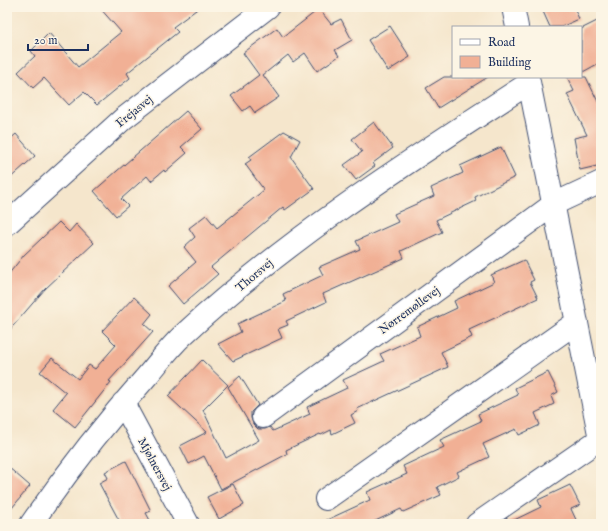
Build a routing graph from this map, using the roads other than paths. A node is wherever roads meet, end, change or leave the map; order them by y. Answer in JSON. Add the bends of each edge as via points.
{"nodes":[{"id":1,"x":268,"y":7,"type":"edge"},
{"id":2,"x":513,"y":7,"type":"edge"},
{"id":3,"x":517,"y":26,"type":"edge"},
{"id":4,"x":528,"y":80,"type":"edge"},
{"id":5,"x":601,"y":182,"type":"edge"},
{"id":6,"x":554,"y":204,"type":"junction"},
{"id":7,"x":7,"y":224,"type":"edge"},
{"id":8,"x":577,"y":322,"type":"junction"},
{"id":9,"x":123,"y":403,"type":"junction"},
{"id":10,"x":263,"y":417,"type":"dead end"},
{"id":11,"x":600,"y":442,"type":"edge"},
{"id":12,"x":326,"y":500,"type":"dead end"},
{"id":13,"x":31,"y":524,"type":"edge"},
{"id":14,"x":188,"y":524,"type":"edge"},
{"id":15,"x":477,"y":524,"type":"edge"}],
"edges":[{"from":1,"to":7,"type":"street","name":"Frejasvej","via":[[123,119]]},
{"from":2,"to":3,"type":"street"},
{"from":4,"to":6,"type":"street"},
{"from":4,"to":9,"type":"street","name":"Thorsvej","via":[[351,200],[265,265],[182,336]]},
{"from":5,"to":6,"type":"street","name":"Nørremøllevej"},
{"from":6,"to":8,"type":"street"},
{"from":6,"to":10,"type":"street","name":"Nørremøllevej"},
{"from":8,"to":11,"type":"street"},
{"from":8,"to":12,"type":"street"},
{"from":9,"to":13,"type":"street","name":"Thorsvej","via":[[63,478]]},
{"from":9,"to":14,"type":"street","name":"Mjølnersvej"},
{"from":11,"to":15,"type":"street"}]}
